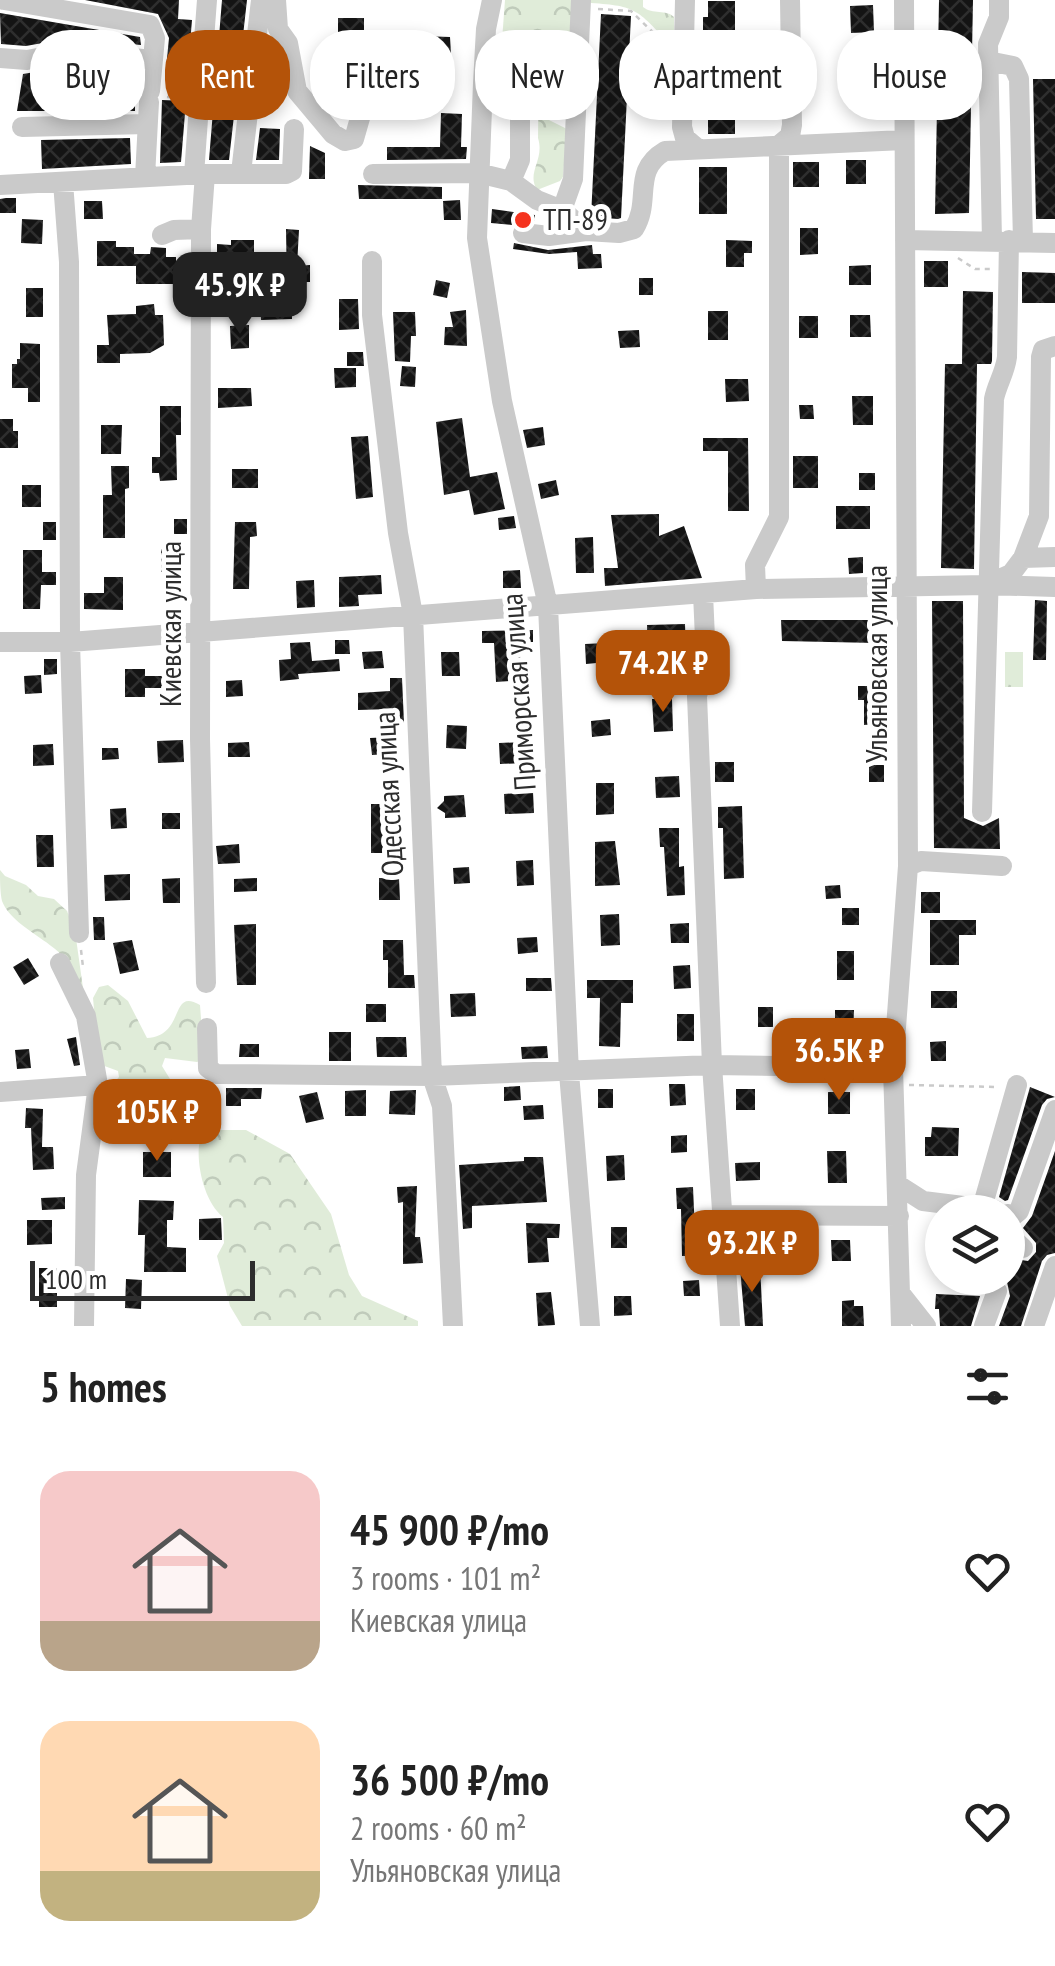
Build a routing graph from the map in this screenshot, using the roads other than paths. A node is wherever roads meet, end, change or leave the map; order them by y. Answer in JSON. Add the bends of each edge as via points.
{"nodes":[{"id":1,"x":4,"y":0,"type":"edge"},
{"id":2,"x":207,"y":0,"type":"edge"},
{"id":3,"x":492,"y":0,"type":"edge"},
{"id":4,"x":685,"y":0,"type":"edge"},
{"id":5,"x":790,"y":0,"type":"edge"},
{"id":6,"x":904,"y":0,"type":"edge"},
{"id":7,"x":999,"y":0,"type":"edge"},
{"id":8,"x":268,"y":3,"type":"edge"},
{"id":9,"x":581,"y":4,"type":"edge"},
{"id":10,"x":0,"y":58,"type":"edge"},
{"id":11,"x":154,"y":60,"type":"junction"},
{"id":12,"x":988,"y":61,"type":"junction"},
{"id":13,"x":151,"y":104,"type":"junction"},
{"id":14,"x":310,"y":108,"type":"edge"},
{"id":15,"x":320,"y":120,"type":"edge"},
{"id":16,"x":359,"y":120,"type":"edge"},
{"id":17,"x":520,"y":120,"type":"edge"},
{"id":18,"x":22,"y":126,"type":"dead end"},
{"id":19,"x":294,"y":129,"type":"dead end"},
{"id":20,"x":904,"y":140,"type":"junction"},
{"id":21,"x":779,"y":146,"type":"junction"},
{"id":22,"x":698,"y":149,"type":"junction"},
{"id":23,"x":240,"y":173,"type":"junction"},
{"id":24,"x":478,"y":173,"type":"junction"},
{"id":25,"x":200,"y":174,"type":"junction"},
{"id":26,"x":373,"y":174,"type":"dead end"},
{"id":27,"x":146,"y":177,"type":"junction"},
{"id":28,"x":510,"y":181,"type":"junction"},
{"id":29,"x":64,"y":182,"type":"junction"},
{"id":30,"x":0,"y":185,"type":"edge"},
{"id":31,"x":562,"y":210,"type":"junction"},
{"id":32,"x":201,"y":230,"type":"junction"},
{"id":33,"x":586,"y":231,"type":"junction"},
{"id":34,"x":523,"y":233,"type":"dead end"},
{"id":35,"x":162,"y":235,"type":"dead end"},
{"id":36,"x":905,"y":240,"type":"junction"},
{"id":37,"x":1008,"y":241,"type":"junction"},
{"id":38,"x":1055,"y":242,"type":"edge"},
{"id":39,"x":372,"y":261,"type":"dead end"},
{"id":40,"x":1055,"y":346,"type":"edge"},
{"id":41,"x":1047,"y":515,"type":"edge"},
{"id":42,"x":1055,"y":557,"type":"edge"},
{"id":43,"x":1022,"y":558,"type":"junction"},
{"id":44,"x":986,"y":585,"type":"junction"},
{"id":45,"x":908,"y":586,"type":"junction"},
{"id":46,"x":1055,"y":587,"type":"edge"},
{"id":47,"x":756,"y":589,"type":"junction"},
{"id":48,"x":703,"y":594,"type":"junction"},
{"id":49,"x":548,"y":606,"type":"junction"},
{"id":50,"x":413,"y":615,"type":"junction"},
{"id":51,"x":200,"y":631,"type":"junction"},
{"id":52,"x":0,"y":642,"type":"edge"},
{"id":53,"x":70,"y":642,"type":"junction"},
{"id":54,"x":982,"y":812,"type":"dead end"},
{"id":55,"x":908,"y":866,"type":"junction"},
{"id":56,"x":1002,"y":866,"type":"dead end"},
{"id":57,"x":79,"y":933,"type":"road end"},
{"id":58,"x":60,"y":962,"type":"dead end"},
{"id":59,"x":206,"y":983,"type":"dead end"},
{"id":60,"x":207,"y":1028,"type":"dead end"},
{"id":61,"x":712,"y":1065,"type":"junction"},
{"id":62,"x":568,"y":1073,"type":"junction"},
{"id":63,"x":432,"y":1076,"type":"junction"},
{"id":64,"x":893,"y":1077,"type":"junction"},
{"id":65,"x":98,"y":1085,"type":"junction"},
{"id":66,"x":1016,"y":1088,"type":"road end"},
{"id":67,"x":0,"y":1092,"type":"edge"},
{"id":68,"x":1055,"y":1110,"type":"edge"},
{"id":69,"x":898,"y":1184,"type":"junction"},
{"id":70,"x":995,"y":1195,"type":"edge"},
{"id":71,"x":1025,"y":1195,"type":"edge"},
{"id":72,"x":925,"y":1202,"type":"edge"},
{"id":73,"x":723,"y":1215,"type":"junction"},
{"id":74,"x":899,"y":1216,"type":"junction"},
{"id":75,"x":1055,"y":1266,"type":"edge"},
{"id":76,"x":900,"y":1294,"type":"junction"},
{"id":77,"x":995,"y":1295,"type":"edge"},
{"id":78,"x":84,"y":1326,"type":"edge"},
{"id":79,"x":453,"y":1326,"type":"edge"},
{"id":80,"x":590,"y":1326,"type":"edge"},
{"id":81,"x":730,"y":1326,"type":"edge"},
{"id":82,"x":901,"y":1326,"type":"edge"},
{"id":83,"x":926,"y":1326,"type":"edge"},
{"id":84,"x":984,"y":1326,"type":"edge"},
{"id":85,"x":1034,"y":1326,"type":"edge"}],
"edges":[{"from":1,"to":11,"type":"street","via":[[150,24]]},
{"from":2,"to":25,"type":"street","name":"Киевская улица"},
{"from":3,"to":24,"type":"street","name":"Приморская улица"},
{"from":4,"to":22,"type":"street","via":[[682,127]]},
{"from":5,"to":21,"type":"street","via":[[792,124]]},
{"from":6,"to":20,"type":"street","name":"Ульяновская улица"},
{"from":7,"to":12,"type":"street"},
{"from":8,"to":14,"type":"street"},
{"from":8,"to":23,"type":"street"},
{"from":9,"to":31,"type":"street","via":[[573,180]]},
{"from":10,"to":11,"type":"street","via":[[69,52]]},
{"from":11,"to":13,"type":"street"},
{"from":12,"to":37,"type":"street"},
{"from":12,"to":37,"type":"street","via":[[1013,66],[1019,79]]},
{"from":13,"to":18,"type":"street"},
{"from":13,"to":27,"type":"street"},
{"from":15,"to":16,"type":"street","via":[[345,141],[354,139]]},
{"from":17,"to":28,"type":"street","via":[[520,160]]},
{"from":19,"to":23,"type":"street","via":[[292,171]]},
{"from":20,"to":21,"type":"street"},
{"from":20,"to":36,"type":"street","name":"Ульяновская улица"},
{"from":21,"to":22,"type":"street"},
{"from":21,"to":47,"type":"street","via":[[779,517],[755,565]]},
{"from":22,"to":33,"type":"street","via":[[653,158],[644,171],[642,216],[634,229]]},
{"from":23,"to":25,"type":"street"},
{"from":24,"to":26,"type":"street"},
{"from":24,"to":28,"type":"street"},
{"from":24,"to":49,"type":"street","name":"Приморская улица","via":[[477,238],[502,401]]},
{"from":25,"to":27,"type":"street"},
{"from":25,"to":32,"type":"street","name":"Киевская улица"},
{"from":27,"to":29,"type":"street"},
{"from":28,"to":31,"type":"street"},
{"from":29,"to":30,"type":"street"},
{"from":29,"to":53,"type":"street"},
{"from":31,"to":33,"type":"street"},
{"from":32,"to":35,"type":"street"},
{"from":32,"to":51,"type":"street","name":"Киевская улица"},
{"from":33,"to":34,"type":"street"},
{"from":36,"to":37,"type":"street"},
{"from":36,"to":45,"type":"street","name":"Ульяновская улица"},
{"from":37,"to":38,"type":"street"},
{"from":37,"to":44,"type":"street","via":[[1006,358],[994,399]]},
{"from":39,"to":50,"type":"street","name":"Одесская улица","via":[[372,315]]},
{"from":40,"to":41,"type":"street","via":[[1042,357]]},
{"from":41,"to":43,"type":"street"},
{"from":42,"to":43,"type":"street"},
{"from":43,"to":44,"type":"street","via":[[1011,574]]},
{"from":44,"to":45,"type":"street"},
{"from":44,"to":46,"type":"street"},
{"from":44,"to":54,"type":"street"},
{"from":45,"to":47,"type":"street"},
{"from":45,"to":55,"type":"street","name":"Ульяновская улица"},
{"from":47,"to":48,"type":"street"},
{"from":48,"to":49,"type":"street"},
{"from":48,"to":61,"type":"street","via":[[706,660],[697,696]]},
{"from":49,"to":50,"type":"street"},
{"from":49,"to":62,"type":"street","name":"Приморская улица"},
{"from":50,"to":51,"type":"street"},
{"from":50,"to":63,"type":"street","name":"Одесская улица"},
{"from":51,"to":53,"type":"street"},
{"from":51,"to":59,"type":"street","name":"Киевская улица"},
{"from":52,"to":53,"type":"street"},
{"from":53,"to":57,"type":"street"},
{"from":55,"to":56,"type":"street"},
{"from":55,"to":64,"type":"street","name":"Ульяновская улица"},
{"from":58,"to":65,"type":"street","via":[[86,1016]]},
{"from":60,"to":63,"type":"street","via":[[211,1073]]},
{"from":61,"to":62,"type":"street"},
{"from":61,"to":64,"type":"street"},
{"from":61,"to":73,"type":"street"},
{"from":62,"to":63,"type":"street"},
{"from":62,"to":80,"type":"street","name":"Приморская улица"},
{"from":63,"to":79,"type":"street","name":"Одесская улица","via":[[442,1106]]},
{"from":64,"to":69,"type":"street","name":"Ульяновская улица"},
{"from":65,"to":67,"type":"street"},
{"from":65,"to":78,"type":"street","via":[[86,1176]]},
{"from":66,"to":70,"type":"street"},
{"from":68,"to":71,"type":"street"},
{"from":69,"to":72,"type":"street"},
{"from":69,"to":74,"type":"street","name":"Ульяновская улица"},
{"from":73,"to":74,"type":"street"},
{"from":73,"to":81,"type":"street"},
{"from":74,"to":76,"type":"street","name":"Ульяновская улица"},
{"from":75,"to":85,"type":"street"},
{"from":76,"to":82,"type":"street","name":"Ульяновская улица"},
{"from":76,"to":83,"type":"street"},
{"from":77,"to":84,"type":"street"}]}
